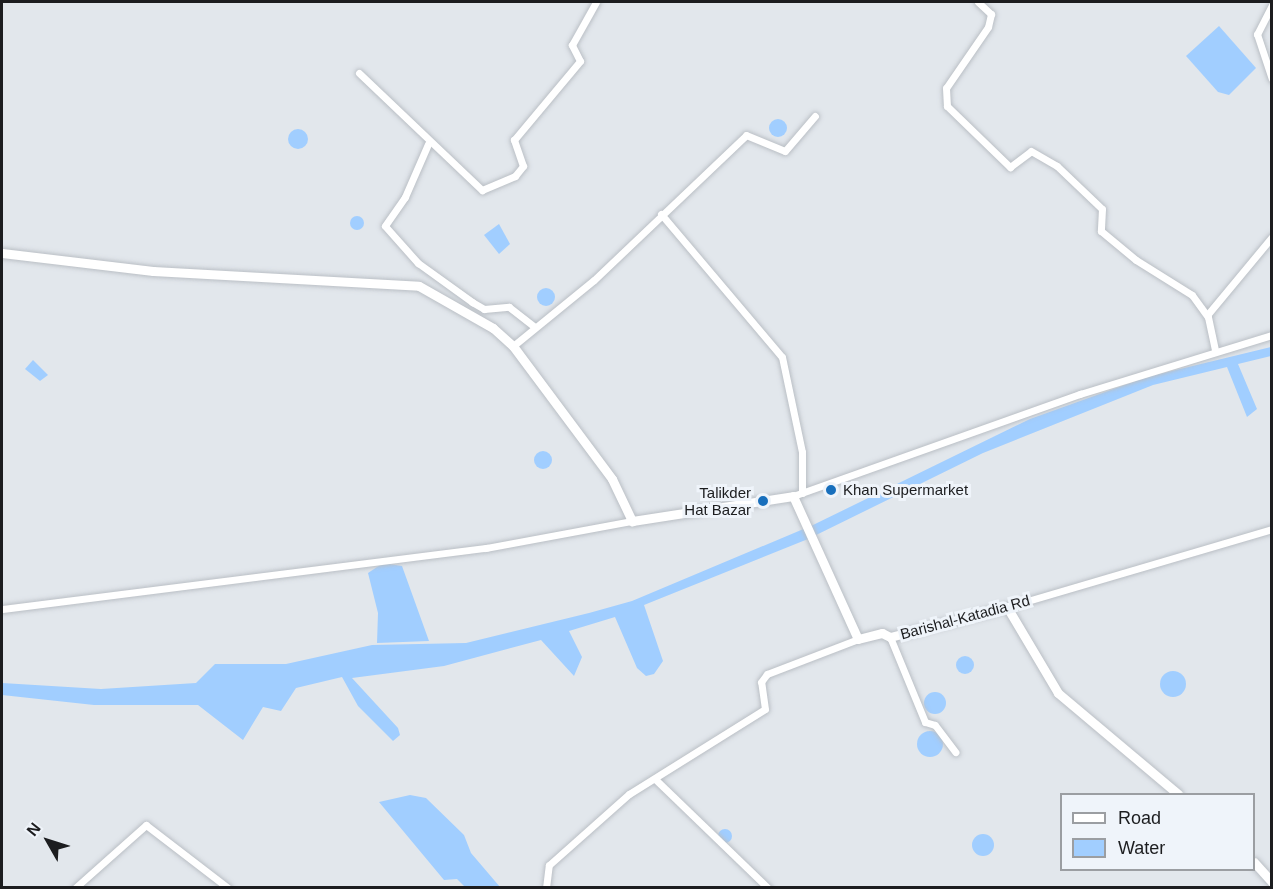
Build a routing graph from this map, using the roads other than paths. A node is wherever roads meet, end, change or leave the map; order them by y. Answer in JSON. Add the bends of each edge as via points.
{"nodes":[{"id":1,"x":596,"y":2,"type":"edge"},
{"id":2,"x":978,"y":2,"type":"edge"},
{"id":3,"x":1272,"y":5,"type":"edge"},
{"id":4,"x":359,"y":73,"type":"dead end"},
{"id":5,"x":1272,"y":79,"type":"edge"},
{"id":6,"x":815,"y":116,"type":"dead end"},
{"id":7,"x":428,"y":144,"type":"junction"},
{"id":8,"x":661,"y":214,"type":"junction"},
{"id":9,"x":1272,"y":237,"type":"edge"},
{"id":10,"x":2,"y":253,"type":"edge"},
{"id":11,"x":1208,"y":317,"type":"junction"},
{"id":12,"x":535,"y":327,"type":"junction"},
{"id":13,"x":1272,"y":335,"type":"edge"},
{"id":14,"x":513,"y":346,"type":"junction"},
{"id":15,"x":1215,"y":350,"type":"junction"},
{"id":16,"x":798,"y":494,"type":"junction"},
{"id":17,"x":632,"y":521,"type":"junction"},
{"id":18,"x":1272,"y":529,"type":"edge"},
{"id":19,"x":1007,"y":607,"type":"junction"},
{"id":20,"x":2,"y":609,"type":"edge"},
{"id":21,"x":890,"y":637,"type":"junction"},
{"id":22,"x":858,"y":639,"type":"junction"},
{"id":23,"x":955,"y":752,"type":"dead end"},
{"id":24,"x":656,"y":780,"type":"junction"},
{"id":25,"x":1176,"y":793,"type":"edge"},
{"id":26,"x":1255,"y":863,"type":"edge"},
{"id":27,"x":1272,"y":882,"type":"edge"},
{"id":28,"x":75,"y":888,"type":"edge"},
{"id":29,"x":228,"y":888,"type":"edge"},
{"id":30,"x":546,"y":888,"type":"edge"},
{"id":31,"x":768,"y":888,"type":"edge"}],
"edges":[{"from":1,"to":7,"type":"street","via":[[572,45],[579,61],[514,140],[523,166],[514,176],[482,190]]},
{"from":2,"to":11,"type":"street","via":[[991,15],[988,27],[946,88],[947,106],[1010,167],[1031,151],[1057,166],[1102,209],[1101,231],[1136,260],[1183,287]]},
{"from":3,"to":5,"type":"street","via":[[1257,34]]},
{"from":4,"to":7,"type":"street"},
{"from":6,"to":8,"type":"street","via":[[784,151],[746,135]]},
{"from":7,"to":12,"type":"street","via":[[405,197],[385,226],[418,263],[472,302],[484,309],[509,307]]},
{"from":8,"to":12,"type":"street","via":[[594,280]]},
{"from":8,"to":16,"type":"street","via":[[782,357],[802,452]]},
{"from":9,"to":11,"type":"street","via":[[1226,294],[1208,307]]},
{"from":10,"to":14,"type":"main road","via":[[153,271],[393,281],[419,286],[493,328]]},
{"from":11,"to":15,"type":"street"},
{"from":12,"to":14,"type":"street"},
{"from":13,"to":15,"type":"street"},
{"from":14,"to":17,"type":"main road","via":[[600,463]]},
{"from":15,"to":16,"type":"street"},
{"from":16,"to":17,"type":"main road"},
{"from":16,"to":22,"type":"main road","via":[[803,518]]},
{"from":17,"to":20,"type":"street","via":[[486,548]]},
{"from":18,"to":19,"type":"street","name":"Barishal-Katadia Rd"},
{"from":19,"to":21,"type":"main road","name":"Barishal-Katadia Rd"},
{"from":19,"to":25,"type":"main road","via":[[1058,693]]},
{"from":21,"to":22,"type":"main road","name":"Barishal-Katadia Rd","via":[[882,633]]},
{"from":21,"to":23,"type":"street","via":[[925,722],[935,725]]},
{"from":22,"to":24,"type":"street","via":[[774,668],[761,682],[765,709],[729,727]]},
{"from":24,"to":30,"type":"street","via":[[629,794],[549,865]]},
{"from":24,"to":31,"type":"street"},
{"from":26,"to":27,"type":"main road"},
{"from":28,"to":29,"type":"street","via":[[146,825]]}]}
